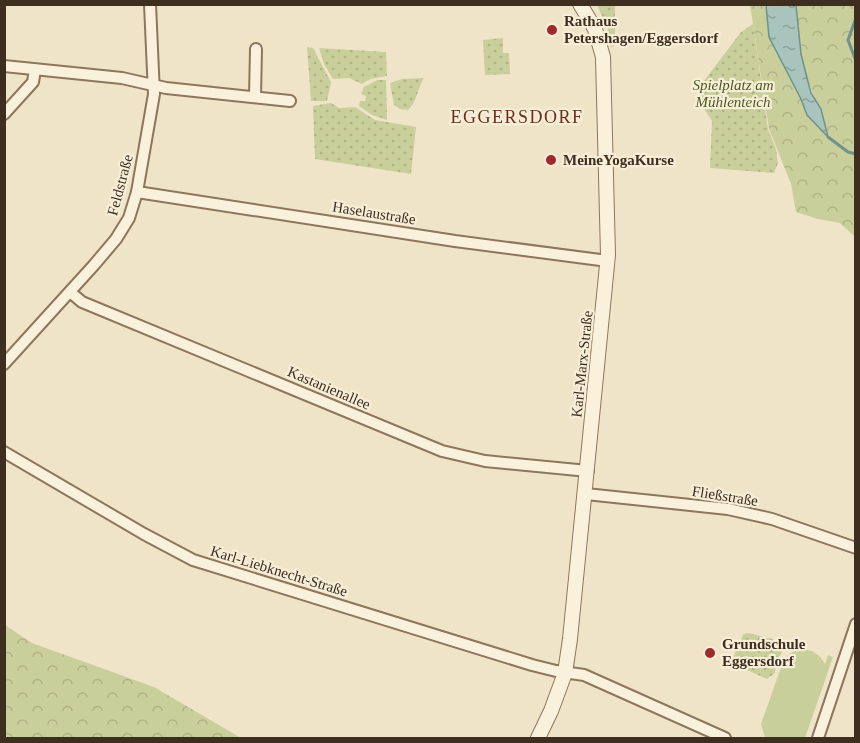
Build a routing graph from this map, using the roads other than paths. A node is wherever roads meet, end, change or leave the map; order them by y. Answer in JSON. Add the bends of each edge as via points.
{"nodes":[{"id":1,"x":150,"y":4,"type":"edge"},
{"id":2,"x":580,"y":4,"type":"edge"},
{"id":3,"x":256,"y":49,"type":"dead end"},
{"id":4,"x":4,"y":66,"type":"edge"},
{"id":5,"x":35,"y":70,"type":"junction"},
{"id":6,"x":154,"y":84,"type":"junction"},
{"id":7,"x":255,"y":96,"type":"junction"},
{"id":8,"x":290,"y":101,"type":"dead end"},
{"id":9,"x":4,"y":114,"type":"edge"},
{"id":10,"x":137,"y":192,"type":"junction"},
{"id":11,"x":608,"y":261,"type":"junction"},
{"id":12,"x":70,"y":292,"type":"junction"},
{"id":13,"x":4,"y":364,"type":"edge"},
{"id":14,"x":4,"y":452,"type":"edge"},
{"id":15,"x":588,"y":471,"type":"junction"},
{"id":16,"x":586,"y":494,"type":"junction"},
{"id":17,"x":855,"y":548,"type":"edge"},
{"id":18,"x":855,"y":624,"type":"edge"},
{"id":19,"x":565,"y":673,"type":"junction"},
{"id":20,"x":538,"y":738,"type":"edge"},
{"id":21,"x":725,"y":738,"type":"edge"},
{"id":22,"x":818,"y":738,"type":"edge"}],
"edges":[{"from":1,"to":6,"type":"street","name":"Feldstraße"},
{"from":2,"to":11,"type":"street","name":"Karl-Marx-Straße","via":[[595,29],[603,57]]},
{"from":3,"to":7,"type":"street"},
{"from":4,"to":5,"type":"street"},
{"from":5,"to":6,"type":"street"},
{"from":5,"to":9,"type":"street","via":[[33,82]]},
{"from":6,"to":7,"type":"street"},
{"from":6,"to":10,"type":"street","name":"Feldstraße"},
{"from":7,"to":8,"type":"street"},
{"from":10,"to":11,"type":"street","name":"Haselaustraße"},
{"from":10,"to":12,"type":"street","name":"Feldstraße","via":[[123,229]]},
{"from":11,"to":15,"type":"street","name":"Karl-Marx-Straße"},
{"from":12,"to":13,"type":"street","name":"Feldstraße"},
{"from":12,"to":15,"type":"street","name":"Kastanienallee","via":[[82,302],[442,451],[485,461]]},
{"from":14,"to":19,"type":"street","name":"Karl-Liebknecht-Straße","via":[[201,563]]},
{"from":15,"to":16,"type":"street","name":"Karl-Marx-Straße"},
{"from":16,"to":17,"type":"street","name":"Fließstraße","via":[[728,509],[772,519]]},
{"from":16,"to":19,"type":"street","name":"Karl-Marx-Straße"},
{"from":18,"to":22,"type":"street"},
{"from":19,"to":20,"type":"street","name":"Karl-Marx-Straße"},
{"from":19,"to":21,"type":"street","name":"Karl-Liebknecht-Straße","via":[[598,680]]}]}
